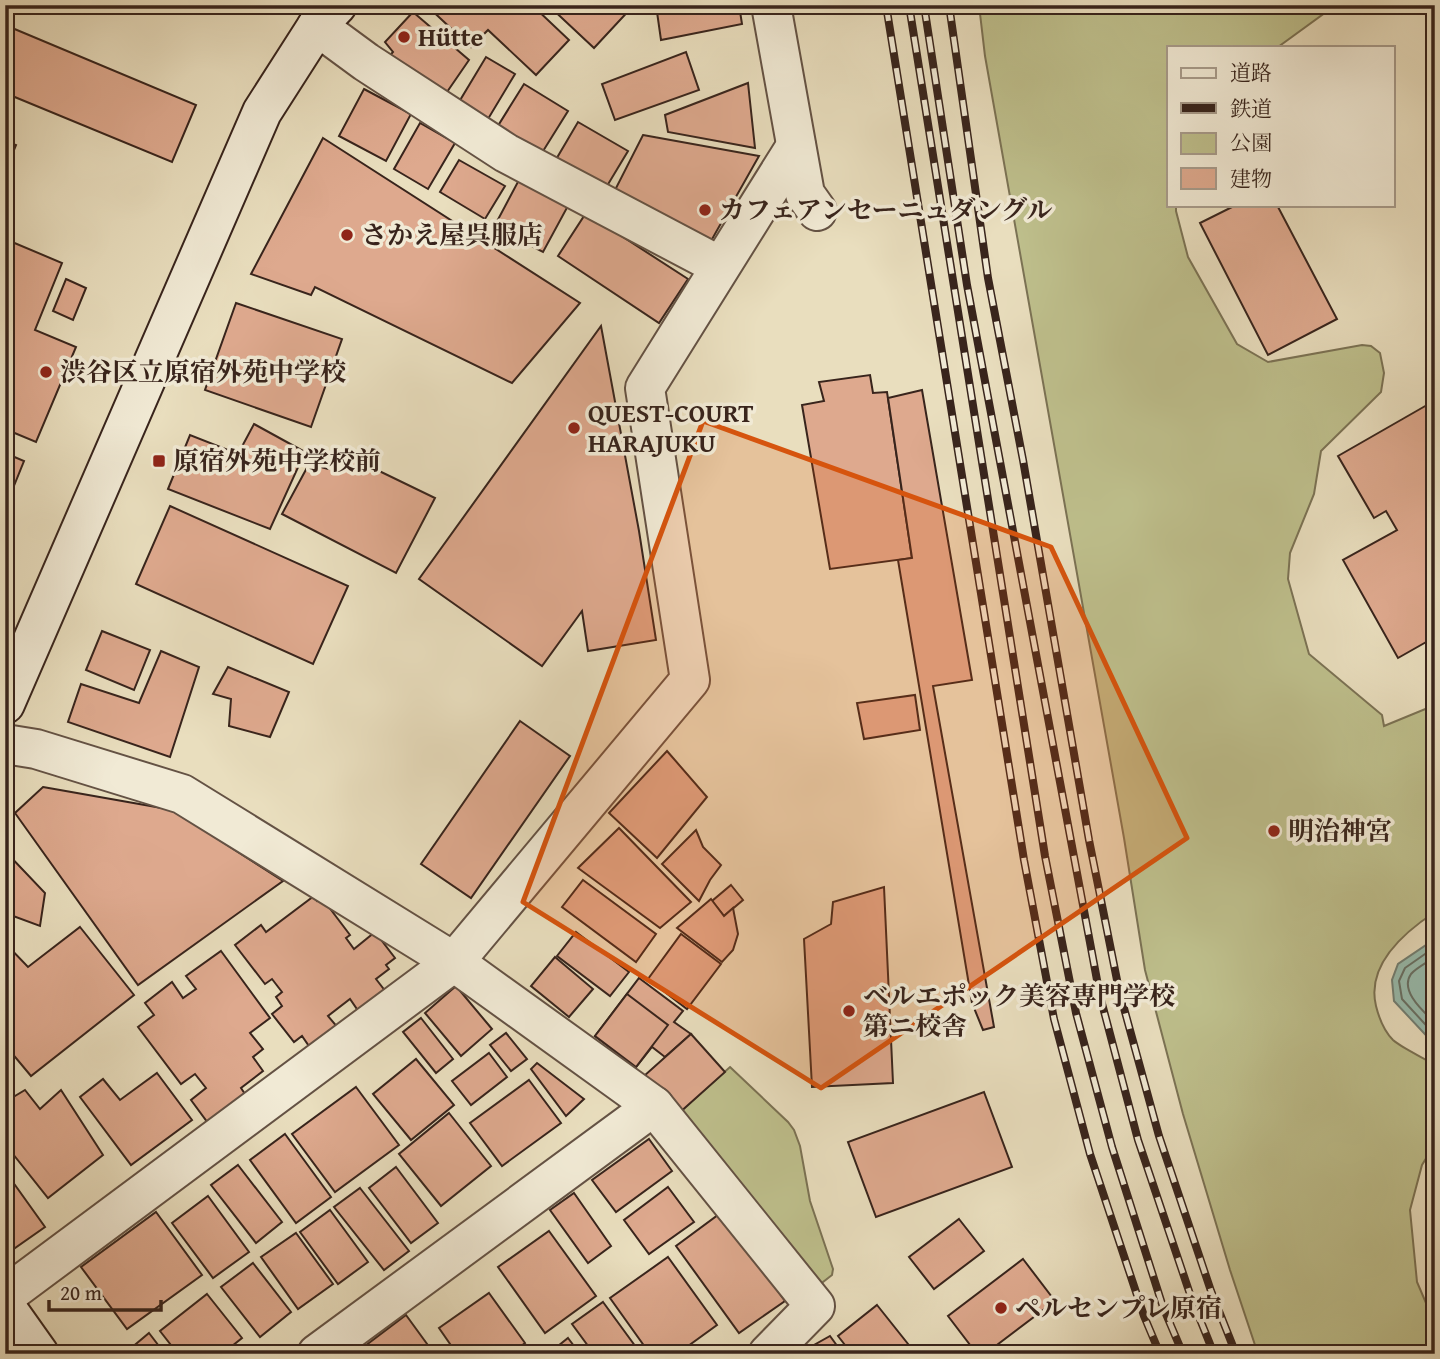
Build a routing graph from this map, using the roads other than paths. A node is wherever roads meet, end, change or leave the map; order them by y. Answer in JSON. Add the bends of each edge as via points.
{"nodes":[{"id":1,"x":771,"y":5,"type":"edge"},
{"id":2,"x":327,"y":16,"type":"edge"},
{"id":3,"x":796,"y":146,"type":"junction"},
{"id":4,"x":817,"y":211,"type":"dead end"},
{"id":5,"x":720,"y":266,"type":"junction"},
{"id":6,"x":5,"y":704,"type":"edge"},
{"id":7,"x":5,"y":744,"type":"edge"},
{"id":8,"x":454,"y":962,"type":"junction"},
{"id":9,"x":654,"y":1106,"type":"junction"},
{"id":10,"x":5,"y":1296,"type":"edge"},
{"id":11,"x":5,"y":1306,"type":"edge"},
{"id":12,"x":39,"y":1354,"type":"edge"},
{"id":13,"x":317,"y":1354,"type":"edge"},
{"id":14,"x":768,"y":1354,"type":"edge"}],
"edges":[{"from":1,"to":3,"type":"street"},
{"from":2,"to":5,"type":"street","via":[[366,62],[506,153]]},
{"from":2,"to":6,"type":"street","via":[[262,112]]},
{"from":3,"to":4,"type":"street","via":[[805,194]]},
{"from":3,"to":5,"type":"street"},
{"from":5,"to":8,"type":"street","via":[[645,388],[690,680]]},
{"from":7,"to":8,"type":"street","via":[[36,749],[182,794]]},
{"from":8,"to":9,"type":"street"},
{"from":8,"to":10,"type":"street"},
{"from":9,"to":13,"type":"street"},
{"from":9,"to":14,"type":"street","via":[[815,1306]]},
{"from":11,"to":12,"type":"street"}]}
